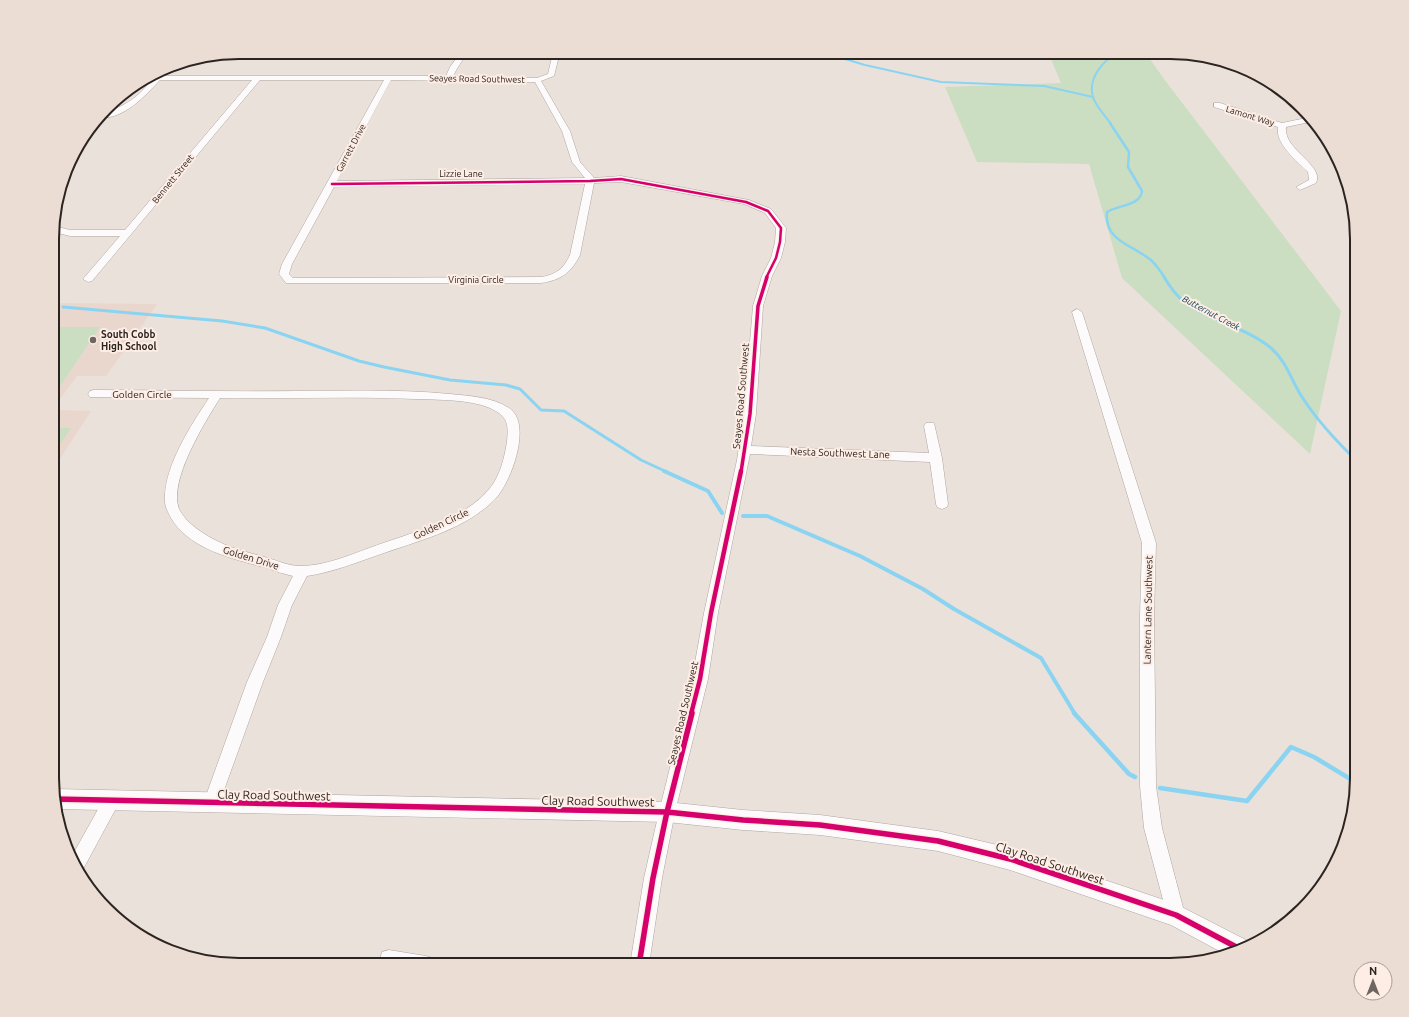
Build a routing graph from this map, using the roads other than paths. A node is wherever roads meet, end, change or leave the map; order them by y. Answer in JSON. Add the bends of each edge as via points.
{"nodes":[{"id":1,"x":459,"y":59,"type":"edge"},
{"id":2,"x":556,"y":59,"type":"edge"},
{"id":3,"x":159,"y":78,"type":"edge"},
{"id":4,"x":258,"y":78,"type":"junction"},
{"id":5,"x":389,"y":78,"type":"junction"},
{"id":6,"x":449,"y":78,"type":"junction"},
{"id":7,"x":157,"y":79,"type":"edge"},
{"id":8,"x":537,"y":80,"type":"junction"},
{"id":9,"x":1217,"y":106,"type":"dead end"},
{"id":10,"x":110,"y":114,"type":"edge"},
{"id":11,"x":1305,"y":120,"type":"edge"},
{"id":12,"x":1282,"y":126,"type":"junction"},
{"id":13,"x":590,"y":181,"type":"junction"},
{"id":14,"x":332,"y":184,"type":"junction"},
{"id":15,"x":1300,"y":187,"type":"dead end"},
{"id":16,"x":59,"y":230,"type":"edge"},
{"id":17,"x":127,"y":233,"type":"junction"},
{"id":18,"x":88,"y":278,"type":"dead end"},
{"id":19,"x":290,"y":281,"type":"joint"},
{"id":20,"x":1077,"y":312,"type":"dead end"},
{"id":21,"x":94,"y":394,"type":"dead end"},
{"id":22,"x":217,"y":394,"type":"junction"},
{"id":23,"x":930,"y":426,"type":"dead end"},
{"id":24,"x":745,"y":450,"type":"junction"},
{"id":25,"x":936,"y":458,"type":"junction"},
{"id":26,"x":942,"y":504,"type":"dead end"},
{"id":27,"x":302,"y":572,"type":"junction"},
{"id":28,"x":61,"y":799,"type":"edge"},
{"id":29,"x":112,"y":801,"type":"junction"},
{"id":30,"x":211,"y":804,"type":"junction"},
{"id":31,"x":667,"y":812,"type":"junction"},
{"id":32,"x":79,"y":861,"type":"edge"},
{"id":33,"x":1176,"y":915,"type":"junction"},
{"id":34,"x":1234,"y":946,"type":"edge"},
{"id":35,"x":640,"y":958,"type":"edge"}],
"edges":[{"from":1,"to":6,"type":"street"},
{"from":2,"to":8,"type":"street","via":[[551,75]]},
{"from":3,"to":4,"type":"street","name":"Seayes Road Southwest"},
{"from":4,"to":5,"type":"street","name":"Seayes Road Southwest"},
{"from":4,"to":17,"type":"street","name":"Bennett Street"},
{"from":5,"to":6,"type":"street","name":"Seayes Road Southwest"},
{"from":5,"to":14,"type":"street","name":"Garrett Drive"},
{"from":6,"to":8,"type":"street","name":"Seayes Road Southwest"},
{"from":7,"to":10,"type":"street","via":[[133,104]]},
{"from":8,"to":13,"type":"street","name":"Seayes Road Southwest","via":[[566,131],[576,162]]},
{"from":9,"to":12,"type":"street","name":"Lamont Way"},
{"from":11,"to":12,"type":"street"},
{"from":12,"to":15,"type":"street","via":[[1280,130],[1283,140],[1312,171],[1314,177],[1313,181]]},
{"from":13,"to":14,"type":"street","name":"Lizzie Lane"},
{"from":13,"to":19,"type":"street","name":"Virginia Circle","via":[[575,254],[569,267],[557,276],[535,280]]},
{"from":13,"to":24,"type":"street","name":"Seayes Road Southwest","via":[[621,179],[746,202],[768,211],[781,228],[776,258],[767,276],[758,306]]},
{"from":14,"to":19,"type":"street","name":"Garrett Drive","via":[[287,264],[284,274]]},
{"from":16,"to":17,"type":"street","via":[[70,233]]},
{"from":17,"to":18,"type":"street","name":"Bennett Street"},
{"from":20,"to":33,"type":"street","name":"Lantern Lane Southwest","via":[[1149,544],[1148,786],[1153,828]]},
{"from":21,"to":22,"type":"street","name":"Golden Circle"},
{"from":22,"to":27,"type":"street","name":"Golden Drive","via":[[175,473],[171,496],[176,515],[196,535],[222,550]]},
{"from":22,"to":27,"type":"street","name":"Golden Circle","via":[[456,397],[494,404],[508,413],[513,420],[512,448],[503,476],[491,495],[471,511],[363,556]]},
{"from":23,"to":25,"type":"street"},
{"from":24,"to":25,"type":"street","name":"Nesta Southwest Lane"},
{"from":24,"to":31,"type":"street","name":"Seayes Road Southwest","via":[[700,679]]},
{"from":25,"to":26,"type":"street"},
{"from":27,"to":30,"type":"street","via":[[285,605]]},
{"from":28,"to":29,"type":"street","name":"Clay Road Southwest"},
{"from":29,"to":30,"type":"street","name":"Clay Road Southwest"},
{"from":29,"to":32,"type":"street"},
{"from":30,"to":31,"type":"street","name":"Clay Road Southwest"},
{"from":31,"to":33,"type":"street","name":"Clay Road Southwest","via":[[820,825],[938,841],[1010,858]]},
{"from":31,"to":35,"type":"street","name":"Seayes Road Southwest"},
{"from":33,"to":34,"type":"street","name":"Clay Road Southwest"}]}
